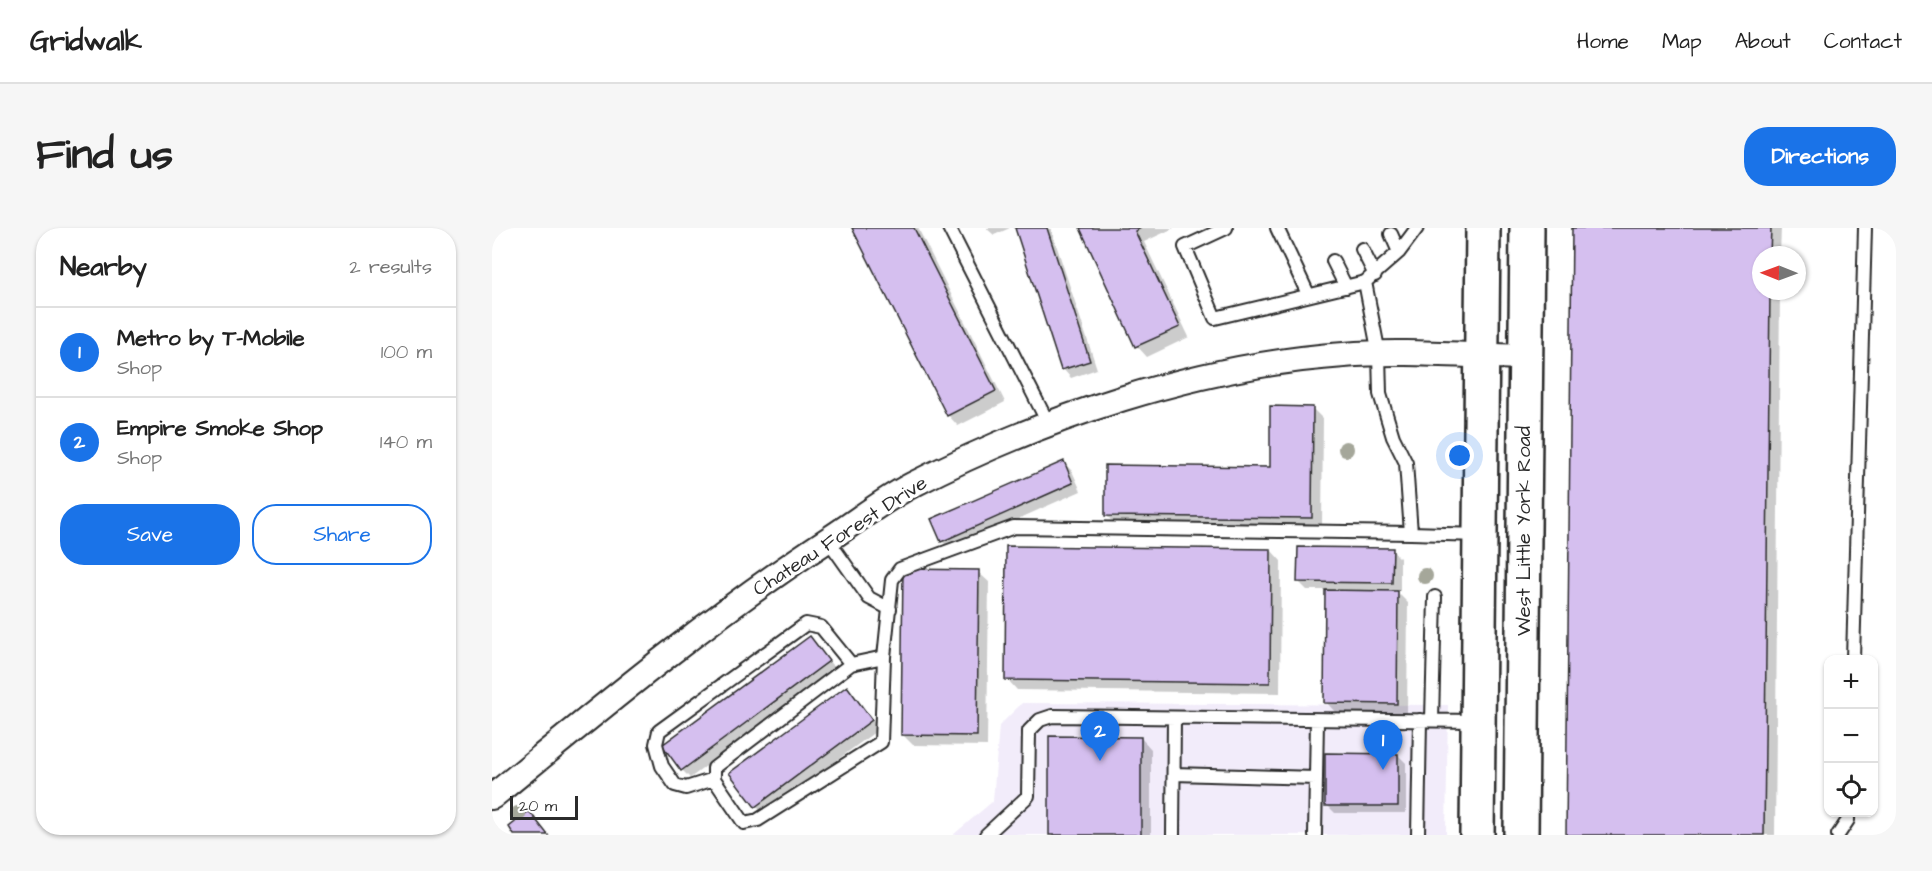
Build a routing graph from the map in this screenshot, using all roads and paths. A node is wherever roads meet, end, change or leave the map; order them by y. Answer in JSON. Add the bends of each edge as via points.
{"nodes":[{"id":1,"x":949,"y":228,"type":"edge"},
{"id":2,"x":1226,"y":228,"type":"edge"},
{"id":3,"x":1277,"y":228,"type":"edge"},
{"id":4,"x":1418,"y":228,"type":"edge"},
{"id":5,"x":1483,"y":228,"type":"edge"},
{"id":6,"x":1527,"y":228,"type":"edge"},
{"id":7,"x":1865,"y":228,"type":"edge"},
{"id":8,"x":1391,"y":234,"type":"dead end"},
{"id":9,"x":1362,"y":249,"type":"dead end"},
{"id":10,"x":1399,"y":252,"type":"junction"},
{"id":11,"x":1333,"y":261,"type":"dead end"},
{"id":12,"x":1370,"y":279,"type":"junction"},
{"id":13,"x":1346,"y":287,"type":"junction"},
{"id":14,"x":1308,"y":294,"type":"junction"},
{"id":15,"x":1379,"y":354,"type":"junction"},
{"id":16,"x":1482,"y":356,"type":"junction"},
{"id":17,"x":1525,"y":357,"type":"junction"},
{"id":18,"x":1048,"y":423,"type":"junction"},
{"id":19,"x":1411,"y":533,"type":"junction"},
{"id":20,"x":1480,"y":535,"type":"junction"},
{"id":21,"x":828,"y":540,"type":"junction"},
{"id":22,"x":1435,"y":597,"type":"dead end"},
{"id":23,"x":890,"y":609,"type":"junction"},
{"id":24,"x":1852,"y":655,"type":"edge"},
{"id":25,"x":884,"y":657,"type":"junction"},
{"id":26,"x":851,"y":664,"type":"junction"},
{"id":27,"x":1174,"y":718,"type":"junction"},
{"id":28,"x":1317,"y":720,"type":"junction"},
{"id":29,"x":1426,"y":720,"type":"junction"},
{"id":30,"x":1478,"y":721,"type":"junction"},
{"id":31,"x":1174,"y":774,"type":"junction"},
{"id":32,"x":1316,"y":778,"type":"junction"},
{"id":33,"x":714,"y":779,"type":"junction"},
{"id":34,"x":492,"y":797,"type":"edge"},
{"id":35,"x":1848,"y":817,"type":"edge"},
{"id":36,"x":987,"y":835,"type":"edge"},
{"id":37,"x":1173,"y":835,"type":"edge"},
{"id":38,"x":1315,"y":835,"type":"edge"},
{"id":39,"x":1418,"y":835,"type":"edge"},
{"id":40,"x":1477,"y":835,"type":"edge"},
{"id":41,"x":1521,"y":835,"type":"edge"},
{"id":42,"x":1838,"y":835,"type":"edge"}],
"edges":[{"from":1,"to":18,"type":"lane"},
{"from":2,"to":14,"type":"lane","via":[[1185,247],[1215,318]]},
{"from":3,"to":14,"type":"lane"},
{"from":4,"to":10,"type":"lane"},
{"from":5,"to":16,"type":"main road"},
{"from":6,"to":17,"type":"main road","name":"West Little York Road"},
{"from":7,"to":24,"type":"lane"},
{"from":8,"to":10,"type":"lane"},
{"from":9,"to":12,"type":"lane"},
{"from":10,"to":12,"type":"lane"},
{"from":11,"to":13,"type":"lane"},
{"from":12,"to":13,"type":"lane"},
{"from":12,"to":15,"type":"lane"},
{"from":13,"to":14,"type":"lane"},
{"from":15,"to":16,"type":"street","name":"Chateau Forest Drive"},
{"from":15,"to":18,"type":"street","name":"Chateau Forest Drive","via":[[1344,355],[1233,371],[1130,396]]},
{"from":15,"to":19,"type":"lane","via":[[1380,394],[1406,463]]},
{"from":16,"to":17,"type":"street","name":"Chateau Forest Drive"},
{"from":16,"to":20,"type":"main road"},
{"from":17,"to":41,"type":"main road","name":"West Little York Road"},
{"from":18,"to":21,"type":"street","name":"Chateau Forest Drive","via":[[910,485]]},
{"from":19,"to":20,"type":"lane"},
{"from":19,"to":23,"type":"lane","via":[[1014,527],[900,569],[892,580]]},
{"from":20,"to":30,"type":"main road"},
{"from":21,"to":23,"type":"lane","via":[[866,595]]},
{"from":21,"to":34,"type":"street","name":"Chateau Forest Drive","via":[[782,569],[661,660]]},
{"from":22,"to":29,"type":"lane"},
{"from":23,"to":25,"type":"lane"},
{"from":25,"to":26,"type":"lane"},
{"from":25,"to":33,"type":"lane","via":[[880,742],[758,820],[744,823]]},
{"from":26,"to":33,"type":"lane","via":[[714,768]]},
{"from":26,"to":33,"type":"lane","via":[[821,627],[806,624],[659,731],[656,744],[662,766],[675,785],[686,788]]},
{"from":27,"to":28,"type":"lane"},
{"from":27,"to":31,"type":"lane"},
{"from":27,"to":36,"type":"lane","via":[[1052,716],[1040,720],[1029,731],[1028,796]]},
{"from":28,"to":29,"type":"lane"},
{"from":28,"to":32,"type":"lane"},
{"from":29,"to":30,"type":"lane"},
{"from":29,"to":39,"type":"lane"},
{"from":30,"to":40,"type":"main road"},
{"from":31,"to":32,"type":"lane"},
{"from":31,"to":37,"type":"lane"},
{"from":32,"to":38,"type":"lane"},
{"from":35,"to":42,"type":"lane"}]}
